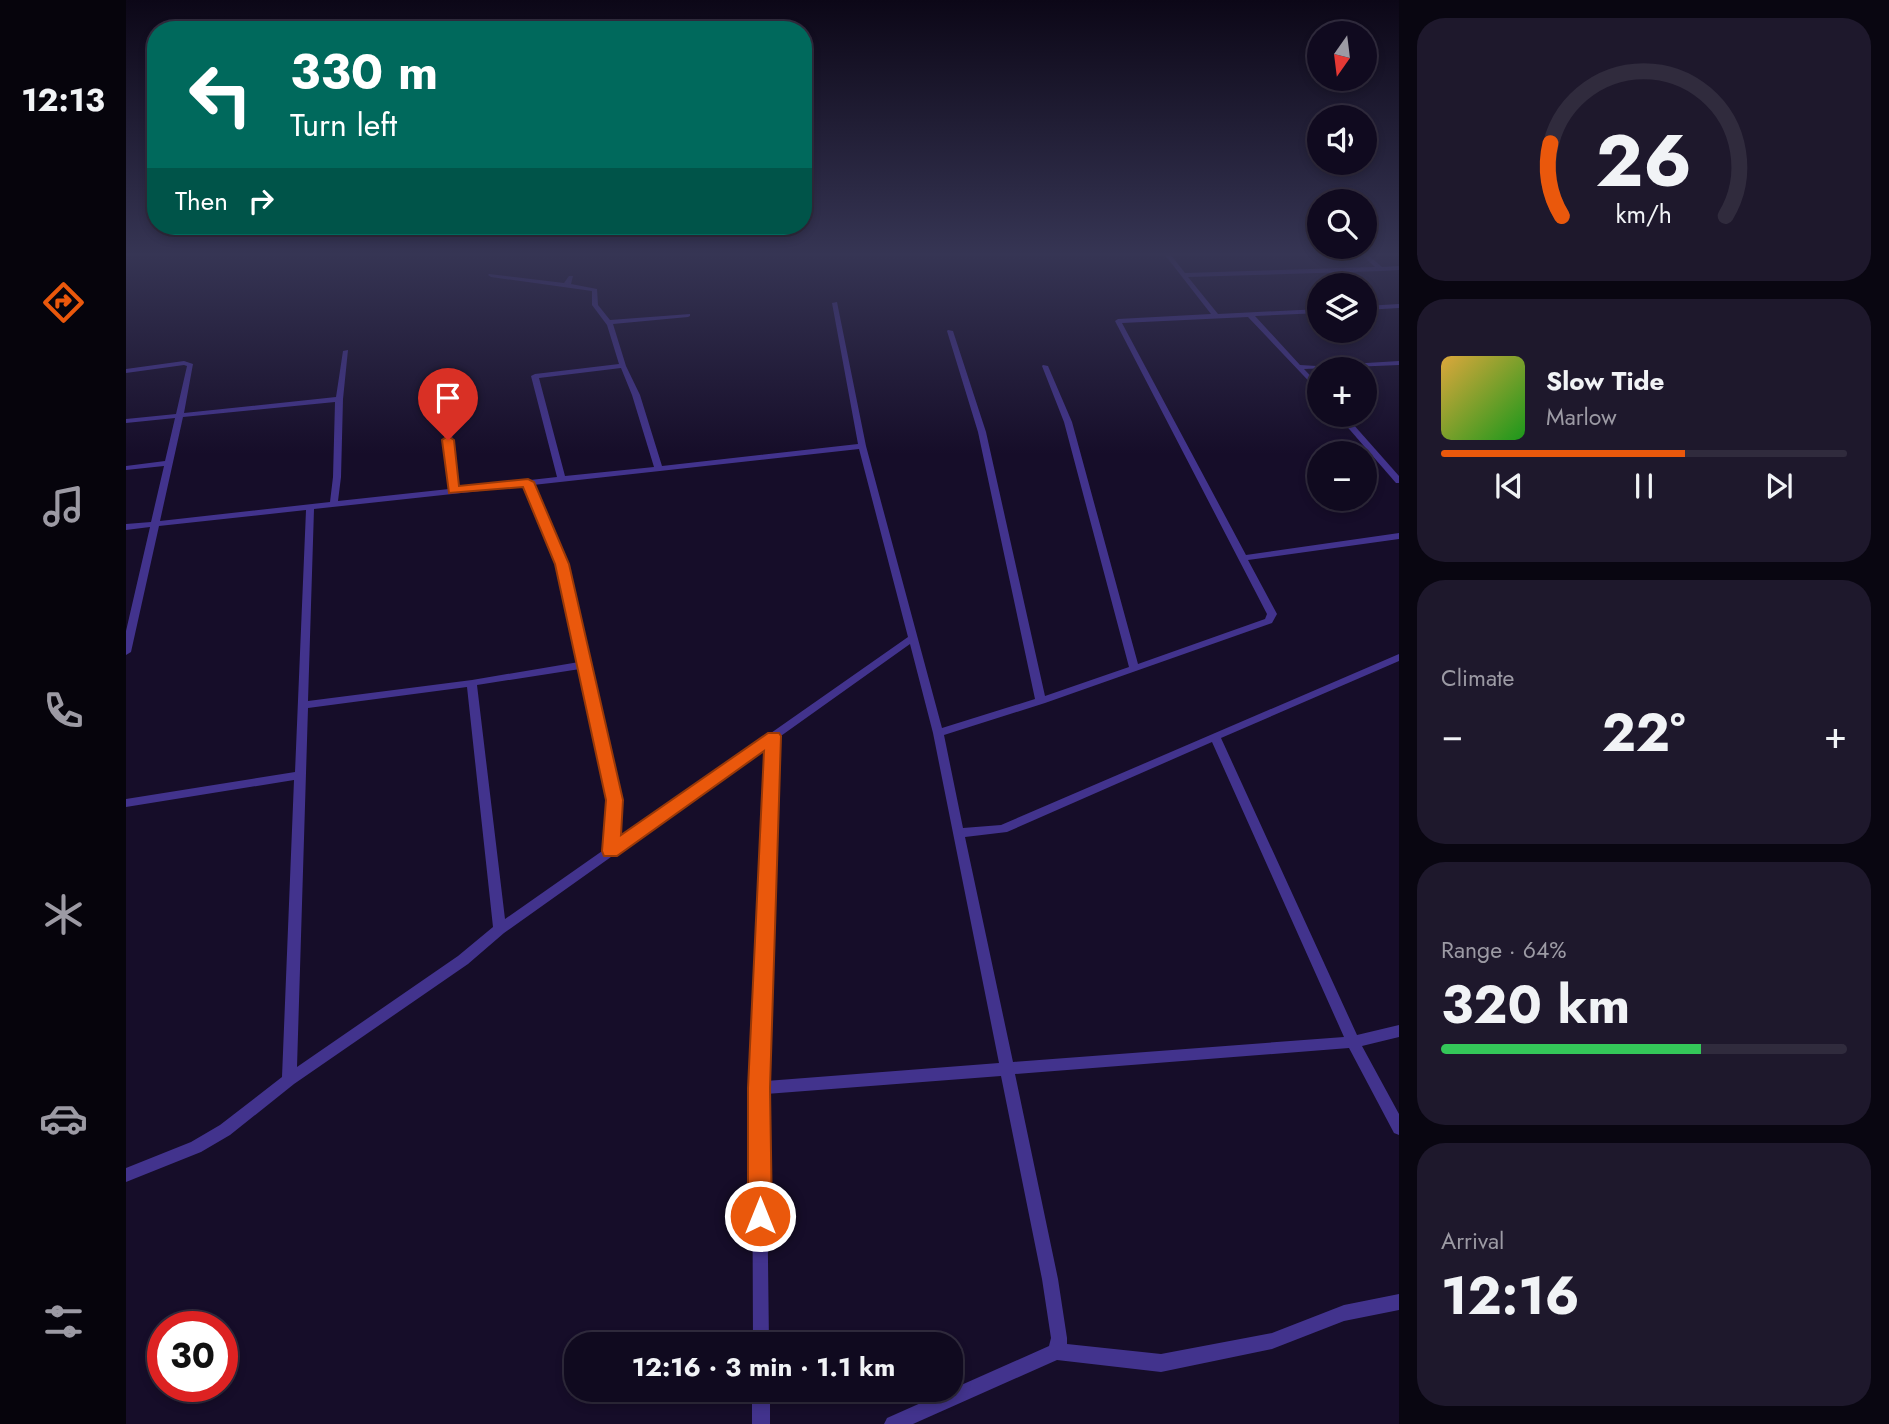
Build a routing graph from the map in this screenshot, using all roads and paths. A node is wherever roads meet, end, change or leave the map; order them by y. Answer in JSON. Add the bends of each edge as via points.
{"nodes":[{"id":1,"x":607,"y":321,"type":"edge"},
{"id":2,"x":616,"y":321,"type":"edge"},
{"id":3,"x":838,"y":321,"type":"edge"},
{"id":4,"x":1118,"y":321,"type":"edge"},
{"id":5,"x":1256,"y":321,"type":"edge"},
{"id":6,"x":610,"y":325,"type":"junction"},
{"id":7,"x":950,"y":331,"type":"dead end"},
{"id":8,"x":346,"y":351,"type":"dead end"},
{"id":9,"x":1399,"y":363,"type":"edge"},
{"id":10,"x":623,"y":366,"type":"junction"},
{"id":11,"x":1045,"y":366,"type":"dead end"},
{"id":12,"x":1298,"y":367,"type":"junction"},
{"id":13,"x":126,"y":370,"type":"edge"},
{"id":14,"x":1307,"y":377,"type":"edge"},
{"id":15,"x":444,"y":390,"type":"dead end"},
{"id":16,"x":339,"y":399,"type":"junction"},
{"id":17,"x":181,"y":415,"type":"junction"},
{"id":18,"x":126,"y":421,"type":"edge"},
{"id":19,"x":1351,"y":427,"type":"edge"},
{"id":20,"x":862,"y":446,"type":"junction"},
{"id":21,"x":169,"y":463,"type":"junction"},
{"id":22,"x":658,"y":467,"type":"junction"},
{"id":23,"x":126,"y":468,"type":"edge"},
{"id":24,"x":561,"y":478,"type":"junction"},
{"id":25,"x":1399,"y":481,"type":"edge"},
{"id":26,"x":528,"y":482,"type":"junction"},
{"id":27,"x":453,"y":490,"type":"junction"},
{"id":28,"x":334,"y":504,"type":"junction"},
{"id":29,"x":310,"y":508,"type":"junction"},
{"id":30,"x":155,"y":523,"type":"junction"},
{"id":31,"x":126,"y":527,"type":"edge"},
{"id":32,"x":1399,"y":536,"type":"edge"},
{"id":33,"x":1245,"y":558,"type":"junction"},
{"id":34,"x":912,"y":638,"type":"junction"},
{"id":35,"x":126,"y":652,"type":"edge"},
{"id":36,"x":1399,"y":657,"type":"edge"},
{"id":37,"x":583,"y":665,"type":"junction"},
{"id":38,"x":1134,"y":668,"type":"junction"},
{"id":39,"x":472,"y":683,"type":"junction"},
{"id":40,"x":1041,"y":701,"type":"junction"},
{"id":41,"x":302,"y":705,"type":"junction"},
{"id":42,"x":938,"y":733,"type":"junction"},
{"id":43,"x":773,"y":736,"type":"junction"},
{"id":44,"x":1215,"y":736,"type":"junction"},
{"id":45,"x":299,"y":775,"type":"junction"},
{"id":46,"x":126,"y":803,"type":"edge"},
{"id":47,"x":960,"y":833,"type":"junction"},
{"id":48,"x":611,"y":851,"type":"junction"},
{"id":49,"x":500,"y":929,"type":"junction"},
{"id":50,"x":1399,"y":1031,"type":"edge"},
{"id":51,"x":1353,"y":1042,"type":"junction"},
{"id":52,"x":1007,"y":1069,"type":"junction"},
{"id":53,"x":289,"y":1080,"type":"junction"},
{"id":54,"x":759,"y":1088,"type":"junction"},
{"id":55,"x":1399,"y":1128,"type":"edge"},
{"id":56,"x":126,"y":1175,"type":"edge"},
{"id":57,"x":1399,"y":1301,"type":"edge"},
{"id":58,"x":761,"y":1332,"type":"edge"},
{"id":59,"x":1057,"y":1351,"type":"junction"},
{"id":60,"x":761,"y":1402,"type":"edge"},
{"id":61,"x":761,"y":1424,"type":"edge"},
{"id":62,"x":893,"y":1424,"type":"edge"}],
"edges":[{"from":1,"to":6,"type":"street"},
{"from":2,"to":6,"type":"street"},
{"from":3,"to":20,"type":"street"},
{"from":4,"to":33,"type":"street"},
{"from":5,"to":12,"type":"street"},
{"from":6,"to":10,"type":"street"},
{"from":7,"to":40,"type":"street","via":[[982,432]]},
{"from":8,"to":16,"type":"street"},
{"from":9,"to":12,"type":"street"},
{"from":10,"to":22,"type":"street"},
{"from":10,"to":24,"type":"street","via":[[536,376]]},
{"from":11,"to":38,"type":"street","via":[[1068,422]]},
{"from":12,"to":14,"type":"street"},
{"from":13,"to":17,"type":"street","via":[[189,363]]},
{"from":15,"to":27,"type":"street"},
{"from":16,"to":17,"type":"street"},
{"from":16,"to":28,"type":"street"},
{"from":17,"to":18,"type":"street"},
{"from":17,"to":21,"type":"street"},
{"from":19,"to":25,"type":"street"},
{"from":20,"to":22,"type":"street"},
{"from":20,"to":34,"type":"street"},
{"from":21,"to":23,"type":"street"},
{"from":21,"to":30,"type":"street"},
{"from":22,"to":24,"type":"street"},
{"from":24,"to":26,"type":"street"},
{"from":26,"to":27,"type":"street"},
{"from":26,"to":37,"type":"street","via":[[562,564]]},
{"from":27,"to":28,"type":"street"},
{"from":28,"to":29,"type":"street"},
{"from":29,"to":30,"type":"street"},
{"from":29,"to":41,"type":"street"},
{"from":30,"to":31,"type":"street"},
{"from":30,"to":35,"type":"street"},
{"from":32,"to":33,"type":"street"},
{"from":33,"to":38,"type":"street","via":[[1272,614],[1269,621]]},
{"from":34,"to":42,"type":"street"},
{"from":34,"to":43,"type":"street"},
{"from":36,"to":44,"type":"street"},
{"from":37,"to":39,"type":"street"},
{"from":37,"to":48,"type":"street","via":[[615,800]]},
{"from":38,"to":40,"type":"street"},
{"from":39,"to":41,"type":"street"},
{"from":39,"to":49,"type":"street"},
{"from":40,"to":42,"type":"street"},
{"from":41,"to":45,"type":"street"},
{"from":42,"to":47,"type":"street"},
{"from":43,"to":48,"type":"street"},
{"from":43,"to":54,"type":"street"},
{"from":44,"to":47,"type":"street","via":[[1003,829]]},
{"from":44,"to":51,"type":"street"},
{"from":45,"to":46,"type":"street"},
{"from":45,"to":53,"type":"street"},
{"from":47,"to":52,"type":"street"},
{"from":48,"to":49,"type":"street"},
{"from":49,"to":53,"type":"street","via":[[463,960]]},
{"from":50,"to":51,"type":"street"},
{"from":51,"to":52,"type":"street"},
{"from":51,"to":55,"type":"street"},
{"from":52,"to":54,"type":"street"},
{"from":52,"to":59,"type":"street","via":[[1050,1279]]},
{"from":53,"to":56,"type":"street","via":[[225,1130]]},
{"from":54,"to":58,"type":"street"},
{"from":57,"to":59,"type":"street","via":[[1345,1313],[1272,1341],[1160,1363]]},
{"from":59,"to":62,"type":"street"},
{"from":60,"to":61,"type":"street"}]}
